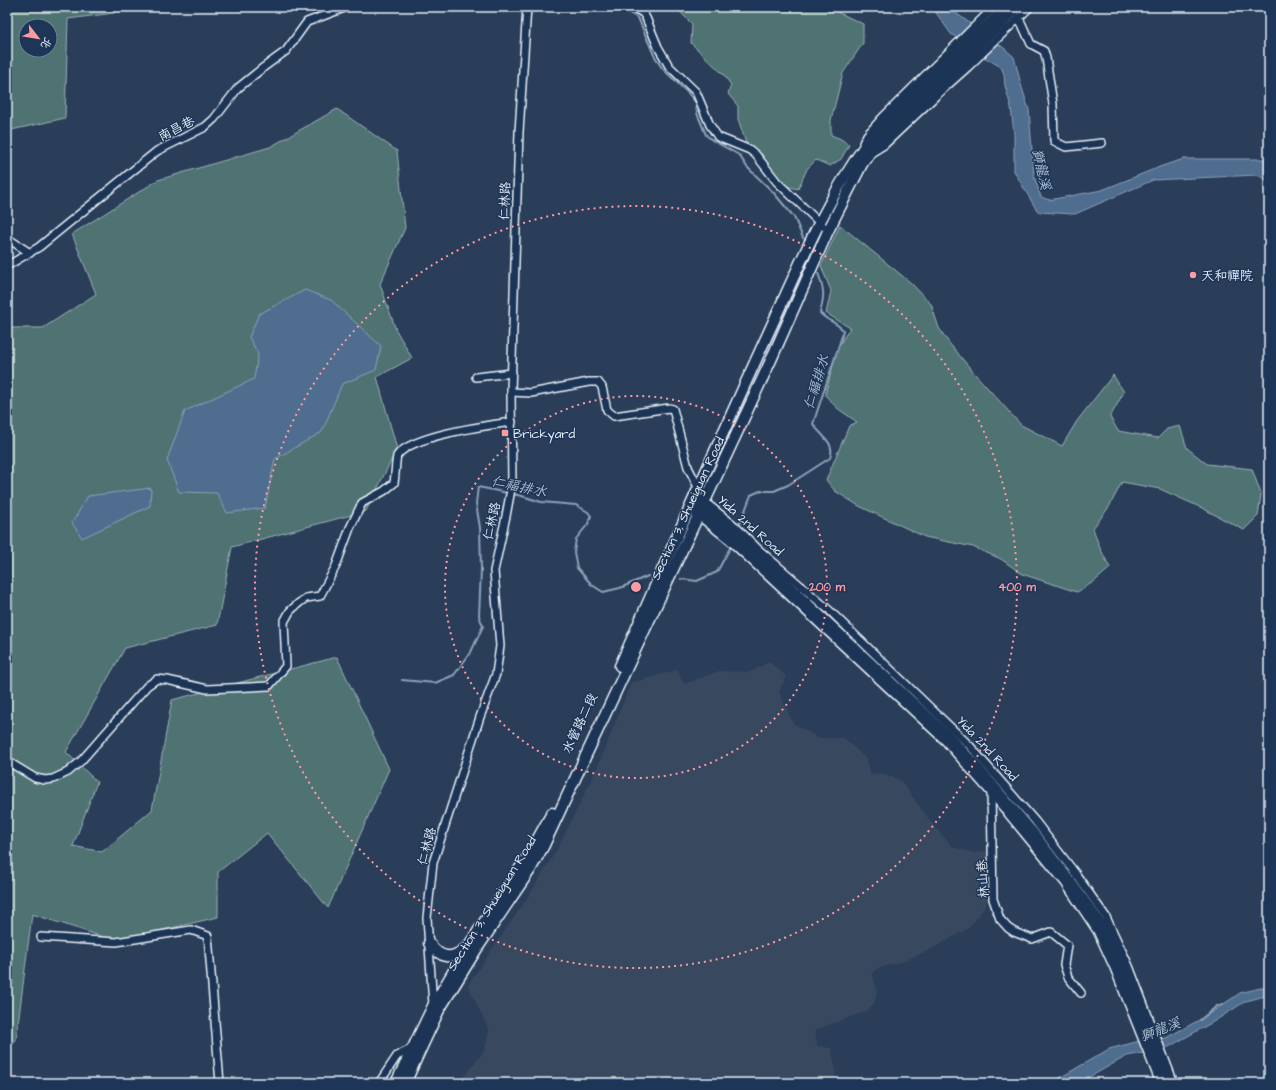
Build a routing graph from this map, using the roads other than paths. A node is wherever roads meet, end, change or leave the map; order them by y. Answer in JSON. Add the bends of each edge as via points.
{"nodes":[{"id":1,"x":347,"y":7,"type":"edge"},
{"id":2,"x":527,"y":7,"type":"edge"},
{"id":3,"x":632,"y":7,"type":"edge"},
{"id":4,"x":1006,"y":7,"type":"edge"},
{"id":5,"x":1018,"y":7,"type":"edge"},
{"id":6,"x":1030,"y":7,"type":"edge"},
{"id":7,"x":998,"y":17,"type":"edge"},
{"id":8,"x":1020,"y":18,"type":"junction"},
{"id":9,"x":957,"y":61,"type":"junction"},
{"id":10,"x":1102,"y":143,"type":"dead end"},
{"id":11,"x":820,"y":223,"type":"junction"},
{"id":12,"x":828,"y":231,"type":"junction"},
{"id":13,"x":7,"y":238,"type":"edge"},
{"id":14,"x":30,"y":253,"type":"junction"},
{"id":15,"x":7,"y":266,"type":"edge"},
{"id":16,"x":512,"y":373,"type":"junction"},
{"id":17,"x":476,"y":377,"type":"dead end"},
{"id":18,"x":511,"y":392,"type":"junction"},
{"id":19,"x":512,"y":422,"type":"junction"},
{"id":20,"x":697,"y":503,"type":"junction"},
{"id":21,"x":7,"y":761,"type":"edge"},
{"id":22,"x":996,"y":787,"type":"junction"},
{"id":23,"x":41,"y":937,"type":"dead end"},
{"id":24,"x":429,"y":943,"type":"junction"},
{"id":25,"x":469,"y":946,"type":"junction"},
{"id":26,"x":1080,"y":993,"type":"dead end"},
{"id":27,"x":436,"y":1008,"type":"junction"},
{"id":28,"x":413,"y":1048,"type":"junction"},
{"id":29,"x":1163,"y":1072,"type":"junction"},
{"id":30,"x":220,"y":1083,"type":"edge"},
{"id":31,"x":379,"y":1083,"type":"edge"},
{"id":32,"x":396,"y":1083,"type":"edge"},
{"id":33,"x":405,"y":1083,"type":"edge"},
{"id":34,"x":1160,"y":1083,"type":"edge"},
{"id":35,"x":1167,"y":1083,"type":"edge"},
{"id":36,"x":1174,"y":1083,"type":"edge"}],
"edges":[{"from":1,"to":14,"type":"street","name":"南昌巷","via":[[308,22],[286,51],[238,88],[205,127],[157,151]]},
{"from":2,"to":16,"type":"street","name":"仁林路","via":[[519,132]]},
{"from":3,"to":11,"type":"street","via":[[643,13],[662,57],[696,92],[718,137],[756,155],[777,182]]},
{"from":4,"to":7,"type":"main road"},
{"from":5,"to":7,"type":"main road"},
{"from":6,"to":8,"type":"street"},
{"from":7,"to":8,"type":"street"},
{"from":7,"to":9,"type":"main road"},
{"from":7,"to":9,"type":"street"},
{"from":8,"to":10,"type":"street","via":[[1030,44],[1044,51],[1046,58],[1053,104],[1054,141],[1066,147]]},
{"from":9,"to":11,"type":"main road","name":"Section 3, Shueiguan Road","via":[[869,140]]},
{"from":9,"to":12,"type":"main road","name":"Section 3, Shueiguan Road","via":[[866,157]]},
{"from":11,"to":12,"type":"street"},
{"from":11,"to":20,"type":"main road","name":"Section 3, Shueiguan Road","via":[[756,358]]},
{"from":12,"to":20,"type":"main road","name":"Section 3, Shueiguan Road","via":[[771,360]]},
{"from":13,"to":14,"type":"street"},
{"from":14,"to":15,"type":"street","name":"南昌巷"},
{"from":16,"to":17,"type":"street"},
{"from":16,"to":18,"type":"street","name":"仁林路"},
{"from":18,"to":19,"type":"street","name":"仁林路"},
{"from":18,"to":20,"type":"street","via":[[531,393],[598,382],[602,387],[607,410],[614,416],[673,409]]},
{"from":19,"to":21,"type":"street","via":[[466,428],[402,449],[396,457],[394,483],[362,503],[336,566],[320,596],[306,598],[290,611],[284,622],[286,666],[269,686],[207,689],[157,679],[146,686],[81,761],[68,772],[45,780],[35,778]]},
{"from":19,"to":24,"type":"street","name":"仁林路","via":[[512,484],[494,571],[500,646],[496,674],[433,863],[427,918]]},
{"from":20,"to":22,"type":"main road","name":"Yida 2nd Road","via":[[949,737]]},
{"from":20,"to":25,"type":"main road","name":"水管路二段","via":[[552,812],[526,859]]},
{"from":20,"to":27,"type":"main road","name":"Section 3, Shueiguan Road","via":[[544,845],[530,870]]},
{"from":22,"to":26,"type":"street","name":"林山巷","via":[[993,899],[1000,918],[1008,928],[1020,935],[1032,939],[1051,932],[1067,945],[1064,965],[1068,977]]},
{"from":22,"to":29,"type":"main road","name":"Yida 2nd Road","via":[[1102,926],[1123,970]]},
{"from":23,"to":30,"type":"street","via":[[116,942],[191,930],[208,936]]},
{"from":24,"to":25,"type":"main road","via":[[436,952],[444,956],[454,956]]},
{"from":24,"to":27,"type":"street","name":"仁林路"},
{"from":25,"to":27,"type":"main road","name":"Section 3, Shueiguan Road"},
{"from":27,"to":28,"type":"main road","name":"仁林路"},
{"from":27,"to":33,"type":"main road","name":"仁林路"},
{"from":28,"to":31,"type":"street","via":[[397,1056]]},
{"from":28,"to":32,"type":"main road","name":"仁林路"},
{"from":29,"to":34,"type":"street","name":"Yida 2nd Road"},
{"from":29,"to":35,"type":"main road"},
{"from":29,"to":36,"type":"street","name":"Yida 2nd Road"}]}
